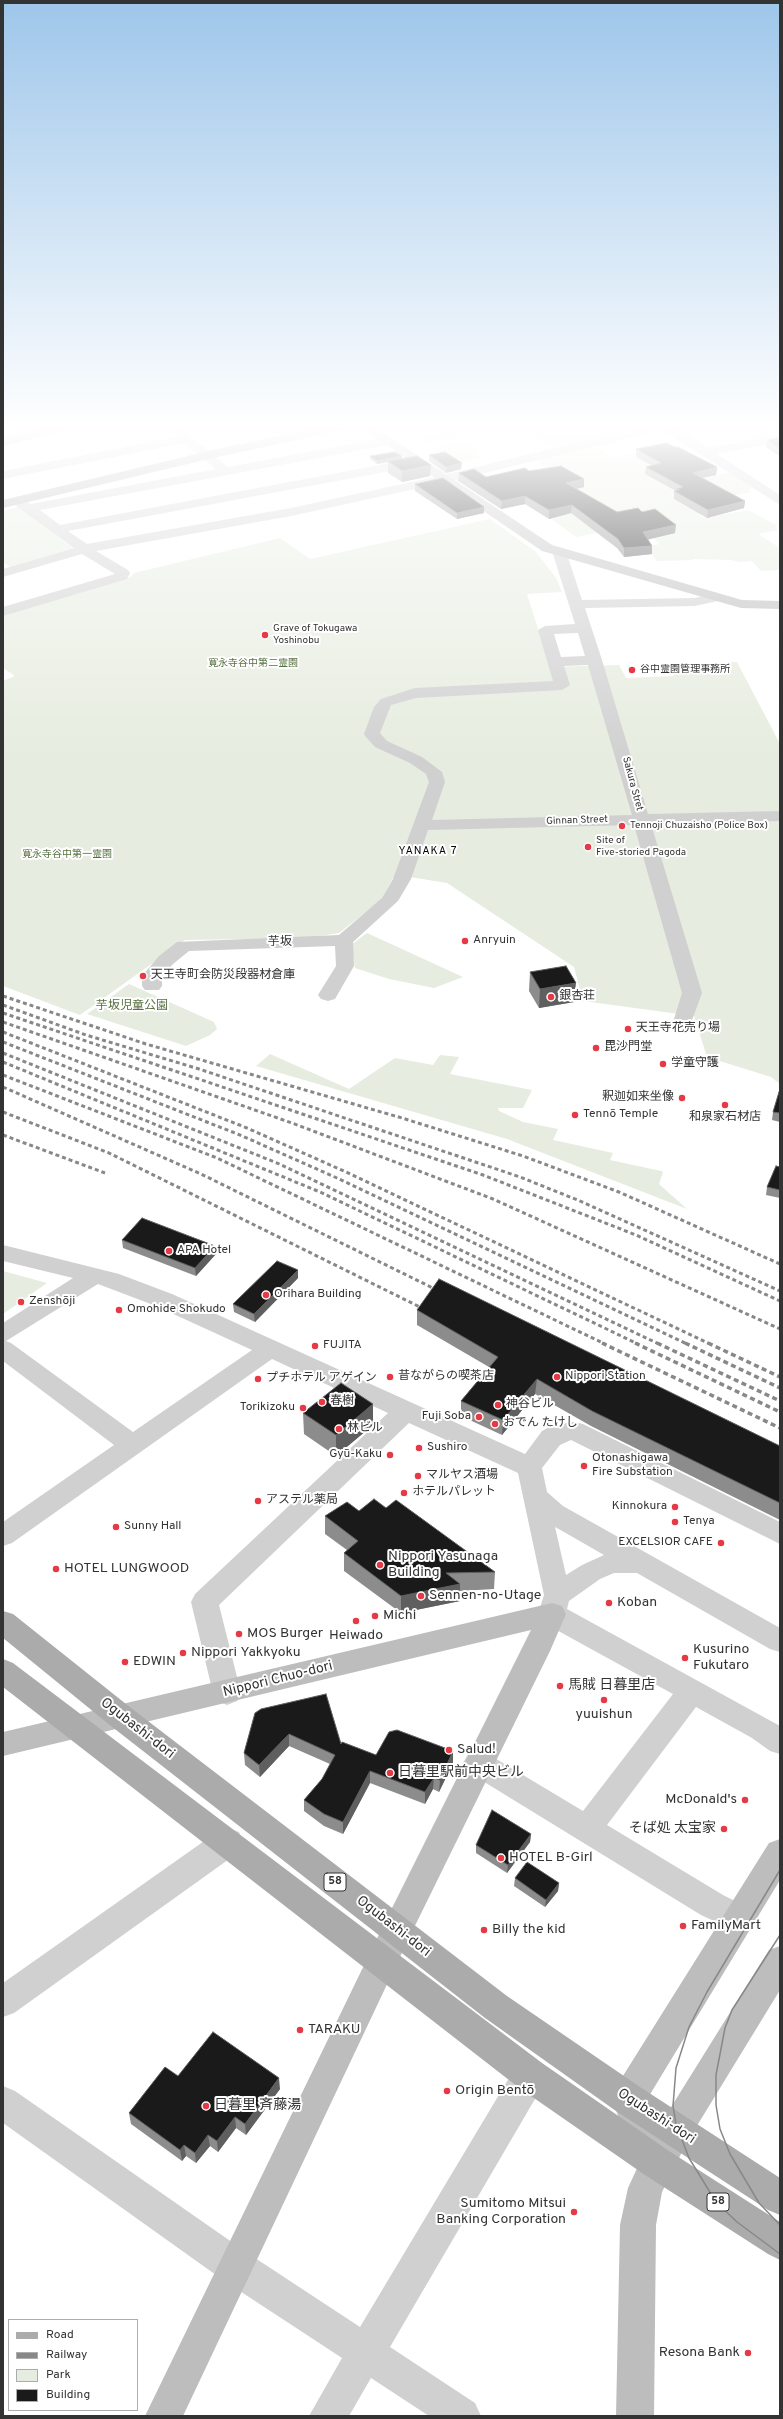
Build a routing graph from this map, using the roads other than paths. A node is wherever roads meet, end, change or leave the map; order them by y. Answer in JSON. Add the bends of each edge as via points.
{"nodes":[{"id":1,"x":67,"y":536,"type":"edge"},
{"id":2,"x":157,"y":536,"type":"edge"},
{"id":3,"x":527,"y":536,"type":"edge"},
{"id":4,"x":84,"y":549,"type":"junction"},
{"id":5,"x":559,"y":551,"type":"junction"},
{"id":6,"x":3,"y":573,"type":"edge"},
{"id":7,"x":717,"y":597,"type":"junction"},
{"id":8,"x":576,"y":604,"type":"junction"},
{"id":9,"x":780,"y":605,"type":"edge"},
{"id":10,"x":3,"y":612,"type":"edge"},
{"id":11,"x":585,"y":628,"type":"junction"},
{"id":12,"x":595,"y":660,"type":"junction"},
{"id":13,"x":556,"y":662,"type":"junction"},
{"id":14,"x":780,"y":816,"type":"edge"},
{"id":15,"x":641,"y":819,"type":"junction"},
{"id":16,"x":423,"y":825,"type":"junction"},
{"id":17,"x":344,"y":940,"type":"junction"},
{"id":18,"x":152,"y":986,"type":"dead end"},
{"id":19,"x":328,"y":995,"type":"dead end"},
{"id":20,"x":684,"y":1019,"type":"dead end"},
{"id":21,"x":3,"y":1253,"type":"edge"},
{"id":22,"x":94,"y":1276,"type":"junction"},
{"id":23,"x":3,"y":1334,"type":"edge"},
{"id":24,"x":270,"y":1348,"type":"junction"},
{"id":25,"x":3,"y":1350,"type":"edge"},
{"id":26,"x":406,"y":1411,"type":"junction"},
{"id":27,"x":132,"y":1445,"type":"junction"},
{"id":28,"x":529,"y":1467,"type":"junction"},
{"id":29,"x":536,"y":1498,"type":"junction"},
{"id":30,"x":780,"y":1534,"type":"edge"},
{"id":31,"x":3,"y":1536,"type":"edge"},
{"id":32,"x":640,"y":1563,"type":"junction"},
{"id":33,"x":555,"y":1605,"type":"junction"},
{"id":34,"x":3,"y":1622,"type":"edge"},
{"id":35,"x":780,"y":1641,"type":"edge"},
{"id":36,"x":3,"y":1671,"type":"edge"},
{"id":37,"x":692,"y":1690,"type":"junction"},
{"id":38,"x":227,"y":1693,"type":"junction"},
{"id":39,"x":121,"y":1717,"type":"junction"},
{"id":40,"x":77,"y":1727,"type":"junction"},
{"id":41,"x":780,"y":1742,"type":"edge"},
{"id":42,"x":3,"y":1744,"type":"edge"},
{"id":43,"x":478,"y":1763,"type":"junction"},
{"id":44,"x":587,"y":1828,"type":"junction"},
{"id":45,"x":228,"y":1842,"type":"junction"},
{"id":46,"x":780,"y":1853,"type":"edge"},
{"id":47,"x":738,"y":1918,"type":"junction"},
{"id":48,"x":397,"y":1930,"type":"junction"},
{"id":49,"x":383,"y":1960,"type":"junction"},
{"id":50,"x":780,"y":1961,"type":"edge"},
{"id":51,"x":3,"y":2002,"type":"edge"},
{"id":52,"x":530,"y":2075,"type":"junction"},
{"id":53,"x":628,"y":2099,"type":"junction"},
{"id":54,"x":3,"y":2103,"type":"edge"},
{"id":55,"x":675,"y":2130,"type":"junction"},
{"id":56,"x":657,"y":2163,"type":"junction"},
{"id":57,"x":780,"y":2198,"type":"edge"},
{"id":58,"x":780,"y":2242,"type":"edge"},
{"id":59,"x":236,"y":2267,"type":"junction"},
{"id":60,"x":366,"y":2352,"type":"junction"},
{"id":61,"x":164,"y":2416,"type":"edge"},
{"id":62,"x":328,"y":2416,"type":"edge"},
{"id":63,"x":462,"y":2416,"type":"edge"},
{"id":64,"x":635,"y":2416,"type":"edge"}],
"edges":[{"from":1,"to":4,"type":"street"},
{"from":2,"to":4,"type":"street"},
{"from":3,"to":5,"type":"street"},
{"from":4,"to":6,"type":"street"},
{"from":4,"to":10,"type":"street","via":[[120,569],[122,576]]},
{"from":5,"to":7,"type":"street"},
{"from":5,"to":8,"type":"street","name":"Sakura Stret"},
{"from":7,"to":8,"type":"street","via":[[695,602]]},
{"from":7,"to":9,"type":"street","via":[[751,605]]},
{"from":8,"to":11,"type":"street","name":"Sakura Stret"},
{"from":11,"to":12,"type":"street","name":"Sakura Stret"},
{"from":11,"to":13,"type":"street","via":[[546,630]]},
{"from":12,"to":13,"type":"street"},
{"from":12,"to":15,"type":"street","name":"Sakura Stret"},
{"from":13,"to":16,"type":"street","via":[[562,685],[560,686],[415,693],[386,702],[372,734],[381,744],[416,760],[434,772],[437,782]]},
{"from":14,"to":15,"type":"street","name":"Ginnan Street"},
{"from":15,"to":16,"type":"street","name":"Ginnan Street"},
{"from":15,"to":20,"type":"street","name":"Sakura Stret","via":[[692,993]]},
{"from":16,"to":17,"type":"street","via":[[402,879],[389,901]]},
{"from":17,"to":18,"type":"street","name":"芋坂","via":[[184,946],[166,960],[152,976]]},
{"from":17,"to":19,"type":"street","via":[[345,966]]},
{"from":21,"to":22,"type":"street"},
{"from":22,"to":23,"type":"street"},
{"from":22,"to":24,"type":"street","via":[[164,1300]]},
{"from":24,"to":26,"type":"street"},
{"from":24,"to":27,"type":"street"},
{"from":25,"to":27,"type":"street"},
{"from":26,"to":28,"type":"street"},
{"from":26,"to":38,"type":"street","via":[[206,1602]]},
{"from":27,"to":31,"type":"street"},
{"from":28,"to":29,"type":"street"},
{"from":28,"to":30,"type":"street","via":[[551,1438],[562,1432],[574,1431]]},
{"from":29,"to":32,"type":"street","via":[[554,1513]]},
{"from":29,"to":33,"type":"street"},
{"from":32,"to":33,"type":"street","via":[[612,1563],[590,1572]]},
{"from":32,"to":35,"type":"street"},
{"from":33,"to":37,"type":"street"},
{"from":33,"to":38,"type":"street","name":"Nippori Chuo-dori"},
{"from":33,"to":43,"type":"street","via":[[536,1651]]},
{"from":34,"to":39,"type":"main road","name":"Ogubashi-dori","number":"58"},
{"from":36,"to":40,"type":"main road","number":"58"},
{"from":37,"to":41,"type":"street","via":[[762,1729]]},
{"from":37,"to":44,"type":"street"},
{"from":38,"to":39,"type":"street","name":"Nippori Chuo-dori"},
{"from":39,"to":40,"type":"street","name":"Nippori Chuo-dori"},
{"from":39,"to":48,"type":"main road","name":"Ogubashi-dori","number":"58"},
{"from":40,"to":42,"type":"street","name":"Nippori Chuo-dori"},
{"from":40,"to":45,"type":"main road","number":"58"},
{"from":43,"to":44,"type":"street"},
{"from":43,"to":48,"type":"street"},
{"from":44,"to":47,"type":"street","via":[[712,1905]]},
{"from":45,"to":49,"type":"main road","number":"58"},
{"from":45,"to":51,"type":"street"},
{"from":46,"to":47,"type":"street"},
{"from":47,"to":53,"type":"street"},
{"from":48,"to":49,"type":"street"},
{"from":48,"to":53,"type":"main road","name":"Ogubashi-dori","number":"58","via":[[496,2007]]},
{"from":49,"to":52,"type":"main road","number":"58"},
{"from":49,"to":59,"type":"street"},
{"from":50,"to":55,"type":"street"},
{"from":52,"to":56,"type":"main road","number":"58"},
{"from":52,"to":60,"type":"street"},
{"from":53,"to":55,"type":"main road","name":"Ogubashi-dori","number":"58"},
{"from":53,"to":56,"type":"street"},
{"from":54,"to":59,"type":"street"},
{"from":55,"to":56,"type":"street"},
{"from":55,"to":57,"type":"main road","name":"Ogubashi-dori","number":"58"},
{"from":56,"to":58,"type":"main road","number":"58"},
{"from":56,"to":64,"type":"street","via":[[645,2188],[638,2225]]},
{"from":59,"to":60,"type":"street"},
{"from":59,"to":61,"type":"street"},
{"from":60,"to":62,"type":"street"},
{"from":60,"to":63,"type":"street"}]}
